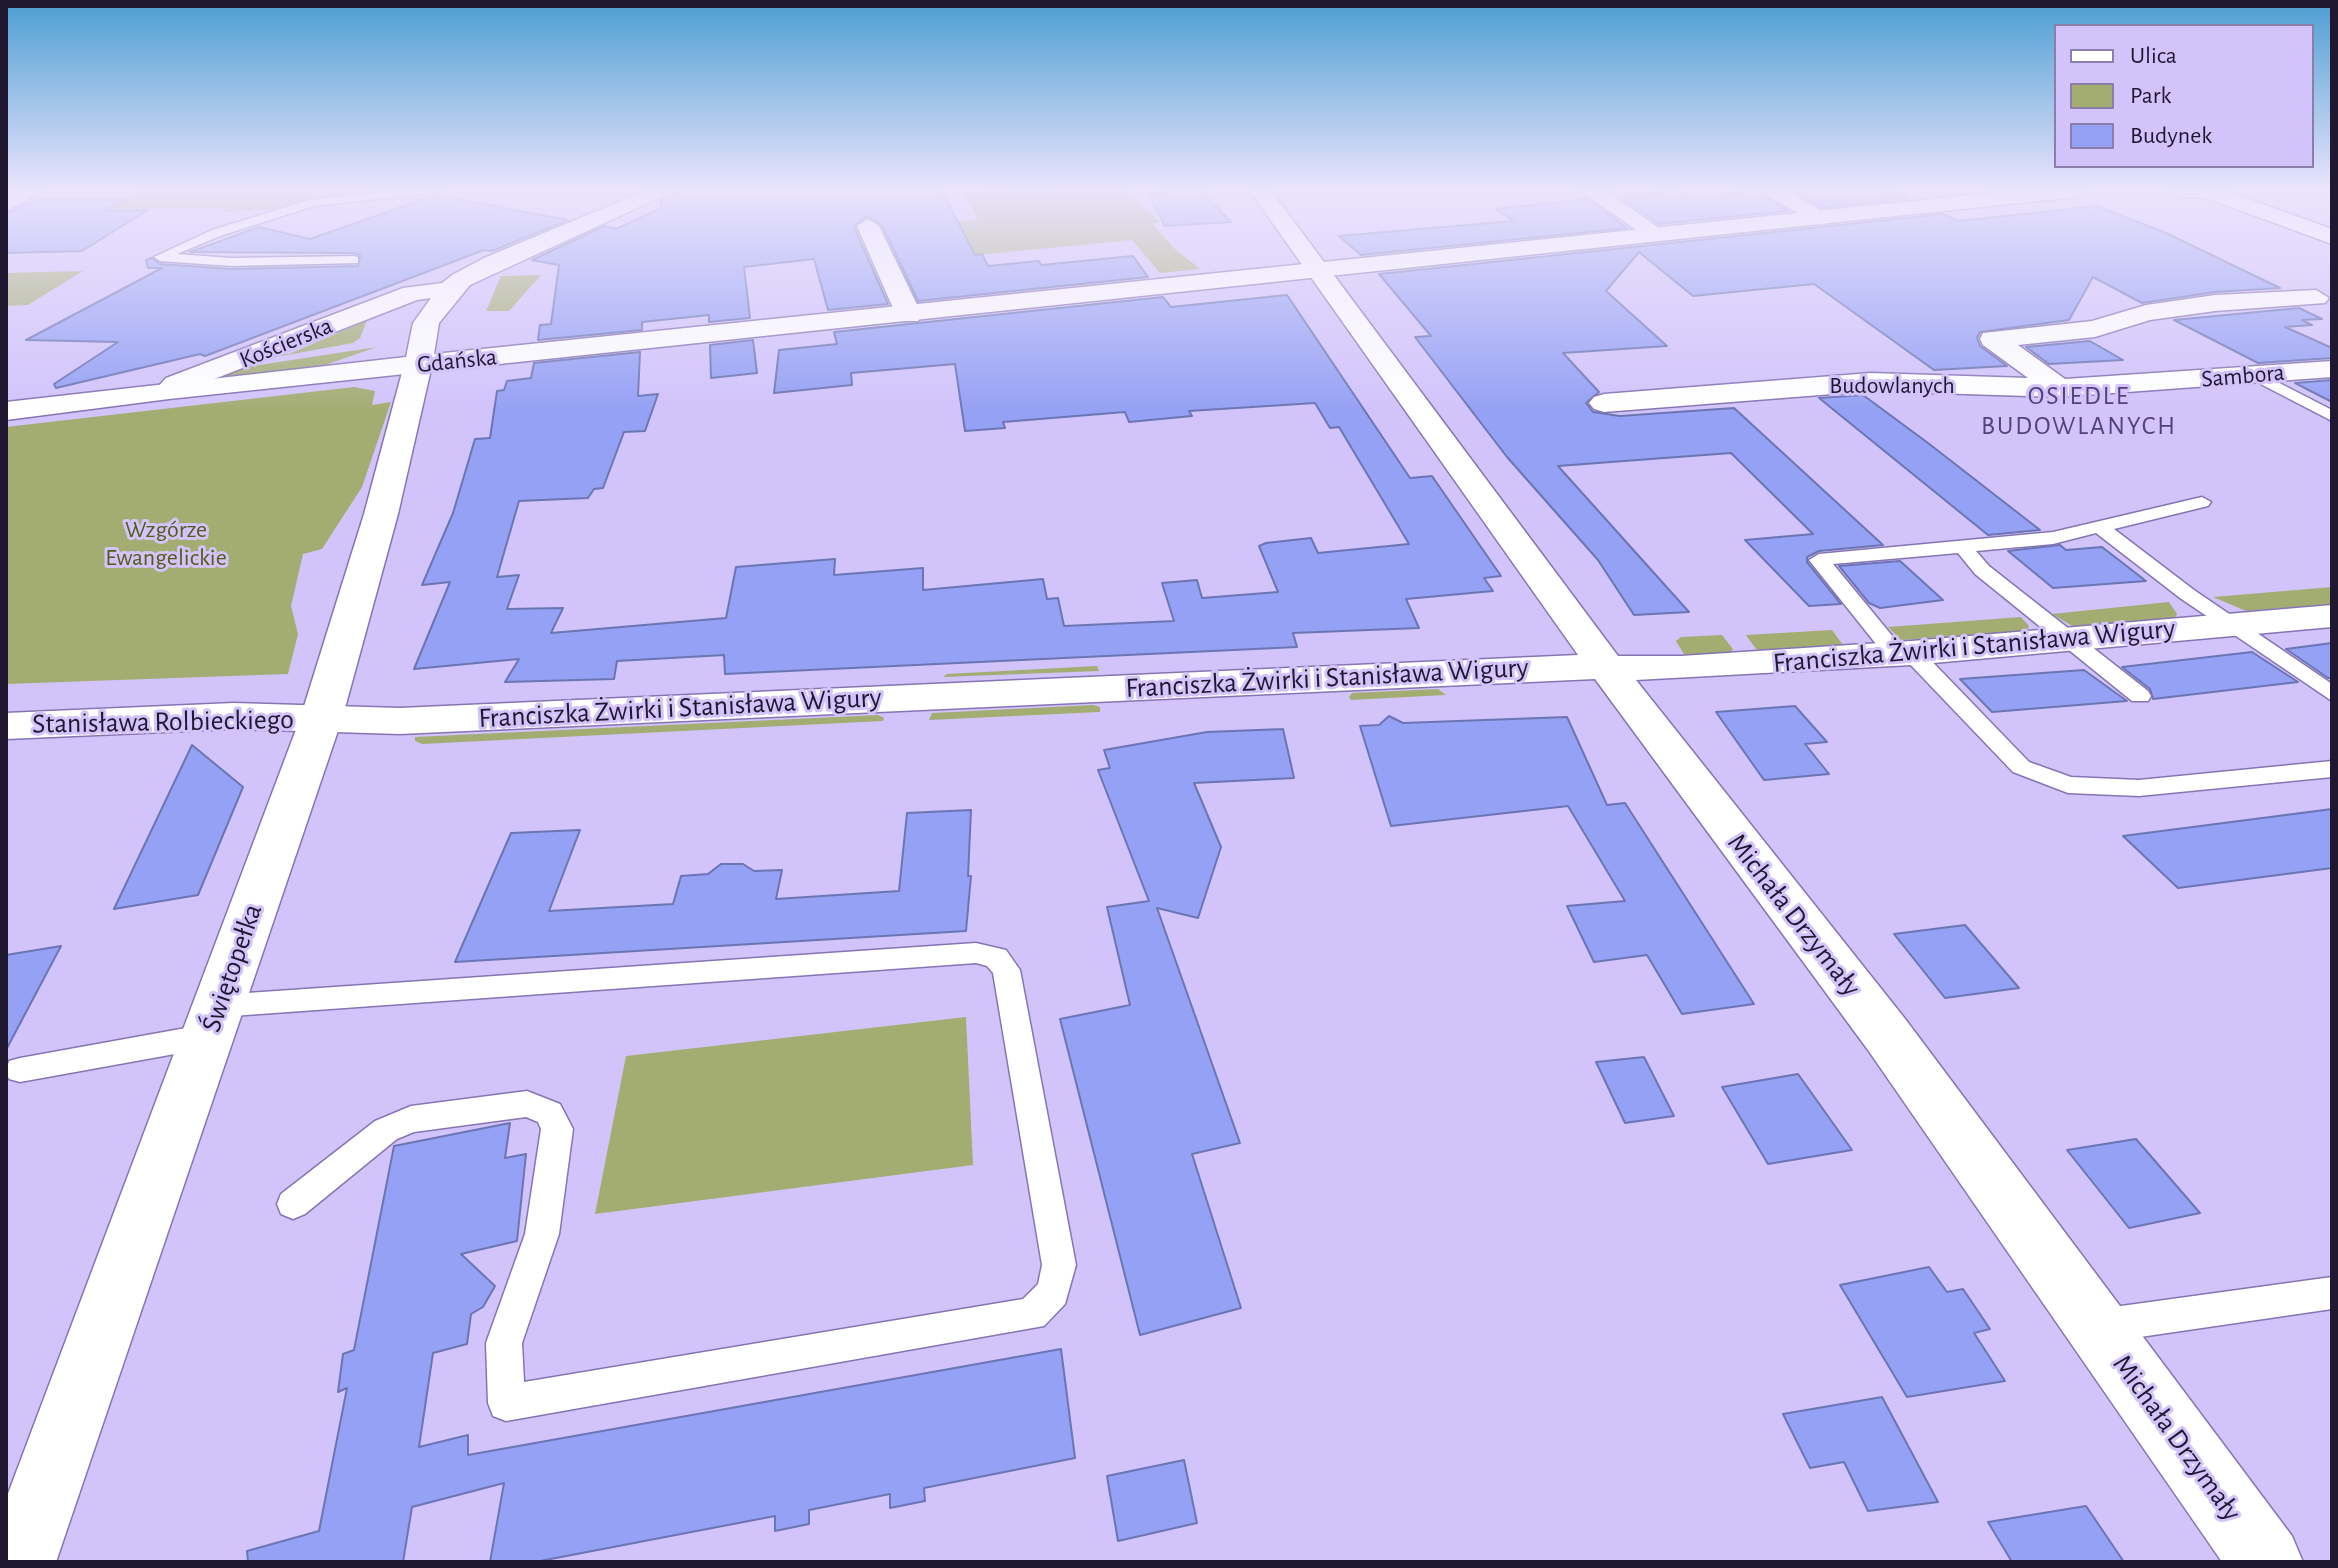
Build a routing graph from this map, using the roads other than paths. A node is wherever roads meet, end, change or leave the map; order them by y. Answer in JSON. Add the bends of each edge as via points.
{"nodes":[{"id":1,"x":490,"y":264,"type":"edge"},
{"id":2,"x":886,"y":264,"type":"edge"},
{"id":3,"x":1313,"y":264,"type":"edge"},
{"id":4,"x":1382,"y":264,"type":"edge"},
{"id":5,"x":1318,"y":271,"type":"junction"},
{"id":6,"x":450,"y":289,"type":"junction"},
{"id":7,"x":2316,"y":298,"type":"dead end"},
{"id":8,"x":909,"y":315,"type":"junction"},
{"id":9,"x":418,"y":365,"type":"junction"},
{"id":10,"x":2331,"y":369,"type":"edge"},
{"id":11,"x":2254,"y":375,"type":"junction"},
{"id":12,"x":2059,"y":388,"type":"junction"},
{"id":13,"x":169,"y":390,"type":"junction"},
{"id":14,"x":1604,"y":403,"type":"dead end"},
{"id":15,"x":6,"y":411,"type":"edge"},
{"id":16,"x":2332,"y":416,"type":"edge"},
{"id":17,"x":2202,"y":502,"type":"dead end"},
{"id":18,"x":2099,"y":526,"type":"junction"},
{"id":19,"x":1963,"y":547,"type":"junction"},
{"id":20,"x":2332,"y":616,"type":"edge"},
{"id":21,"x":2232,"y":625,"type":"junction"},
{"id":22,"x":2070,"y":639,"type":"junction"},
{"id":23,"x":1903,"y":653,"type":"junction"},
{"id":24,"x":1605,"y":666,"type":"junction"},
{"id":25,"x":2332,"y":694,"type":"edge"},
{"id":26,"x":2140,"y":696,"type":"dead end"},
{"id":27,"x":321,"y":719,"type":"junction"},
{"id":28,"x":6,"y":726,"type":"edge"},
{"id":29,"x":2332,"y":769,"type":"edge"},
{"id":30,"x":213,"y":1021,"type":"junction"},
{"id":31,"x":20,"y":1070,"type":"dead end"},
{"id":32,"x":293,"y":1204,"type":"dead end"},
{"id":33,"x":2332,"y":1293,"type":"edge"},
{"id":34,"x":2096,"y":1326,"type":"junction"},
{"id":35,"x":19,"y":1562,"type":"edge"},
{"id":36,"x":2266,"y":1562,"type":"edge"}],
"edges":[{"from":1,"to":6,"type":"street","name":"Kościerska"},
{"from":2,"to":8,"type":"street"},
{"from":3,"to":5,"type":"street","name":"Michała Drzymały"},
{"from":4,"to":5,"type":"street","name":"Gdańska"},
{"from":5,"to":8,"type":"street","name":"Gdańska"},
{"from":5,"to":24,"type":"street","name":"Michała Drzymały"},
{"from":6,"to":9,"type":"street","name":"Kościerska","via":[[426,323]]},
{"from":6,"to":13,"type":"street","name":"Kościerska","via":[[398,298]]},
{"from":7,"to":12,"type":"street","via":[[2215,303],[2146,313],[2095,329],[1993,339]]},
{"from":8,"to":9,"type":"street","name":"Gdańska"},
{"from":9,"to":13,"type":"street","name":"Gdańska"},
{"from":9,"to":27,"type":"street","name":"Świętopełka"},
{"from":10,"to":11,"type":"street","name":"Sambora"},
{"from":11,"to":12,"type":"street","name":"Sambora"},
{"from":11,"to":16,"type":"lane"},
{"from":12,"to":14,"type":"street","name":"Budowlanych","via":[[1871,382]]},
{"from":13,"to":15,"type":"street","name":"Gdańska"},
{"from":17,"to":18,"type":"lane"},
{"from":18,"to":19,"type":"lane","via":[[2053,538]]},
{"from":18,"to":21,"type":"lane"},
{"from":19,"to":22,"type":"lane","via":[[1982,570]]},
{"from":19,"to":23,"type":"lane","via":[[1819,560]]},
{"from":20,"to":21,"type":"street","name":"Franciszka Żwirki i Stanisława Wigury"},
{"from":21,"to":22,"type":"street","name":"Franciszka Żwirki i Stanisława Wigury"},
{"from":21,"to":25,"type":"lane"},
{"from":22,"to":23,"type":"street","name":"Franciszka Żwirki i Stanisława Wigury"},
{"from":22,"to":26,"type":"lane"},
{"from":23,"to":24,"type":"street","name":"Franciszka Żwirki i Stanisława Wigury","via":[[1681,668]]},
{"from":23,"to":29,"type":"lane","via":[[2021,767],[2068,785],[2139,788]]},
{"from":24,"to":27,"type":"street","name":"Franciszka Żwirki i Stanisława Wigury","via":[[400,721]]},
{"from":24,"to":34,"type":"street","name":"Michała Drzymały","via":[[1887,1035]]},
{"from":27,"to":28,"type":"street","name":"Stanisława Rolbieckiego","via":[[234,716]]},
{"from":27,"to":30,"type":"street","name":"Świętopełka"},
{"from":30,"to":31,"type":"lane"},
{"from":30,"to":32,"type":"lane","via":[[976,953],[996,957],[1006,970],[1059,1265],[1053,1292],[1032,1314],[506,1403],[504,1343],[542,1234],[557,1129],[549,1113],[527,1104],[411,1119],[386,1130]]},
{"from":30,"to":35,"type":"street","name":"Świętopełka"},
{"from":33,"to":34,"type":"lane"},
{"from":34,"to":36,"type":"street","name":"Michała Drzymały"}]}
